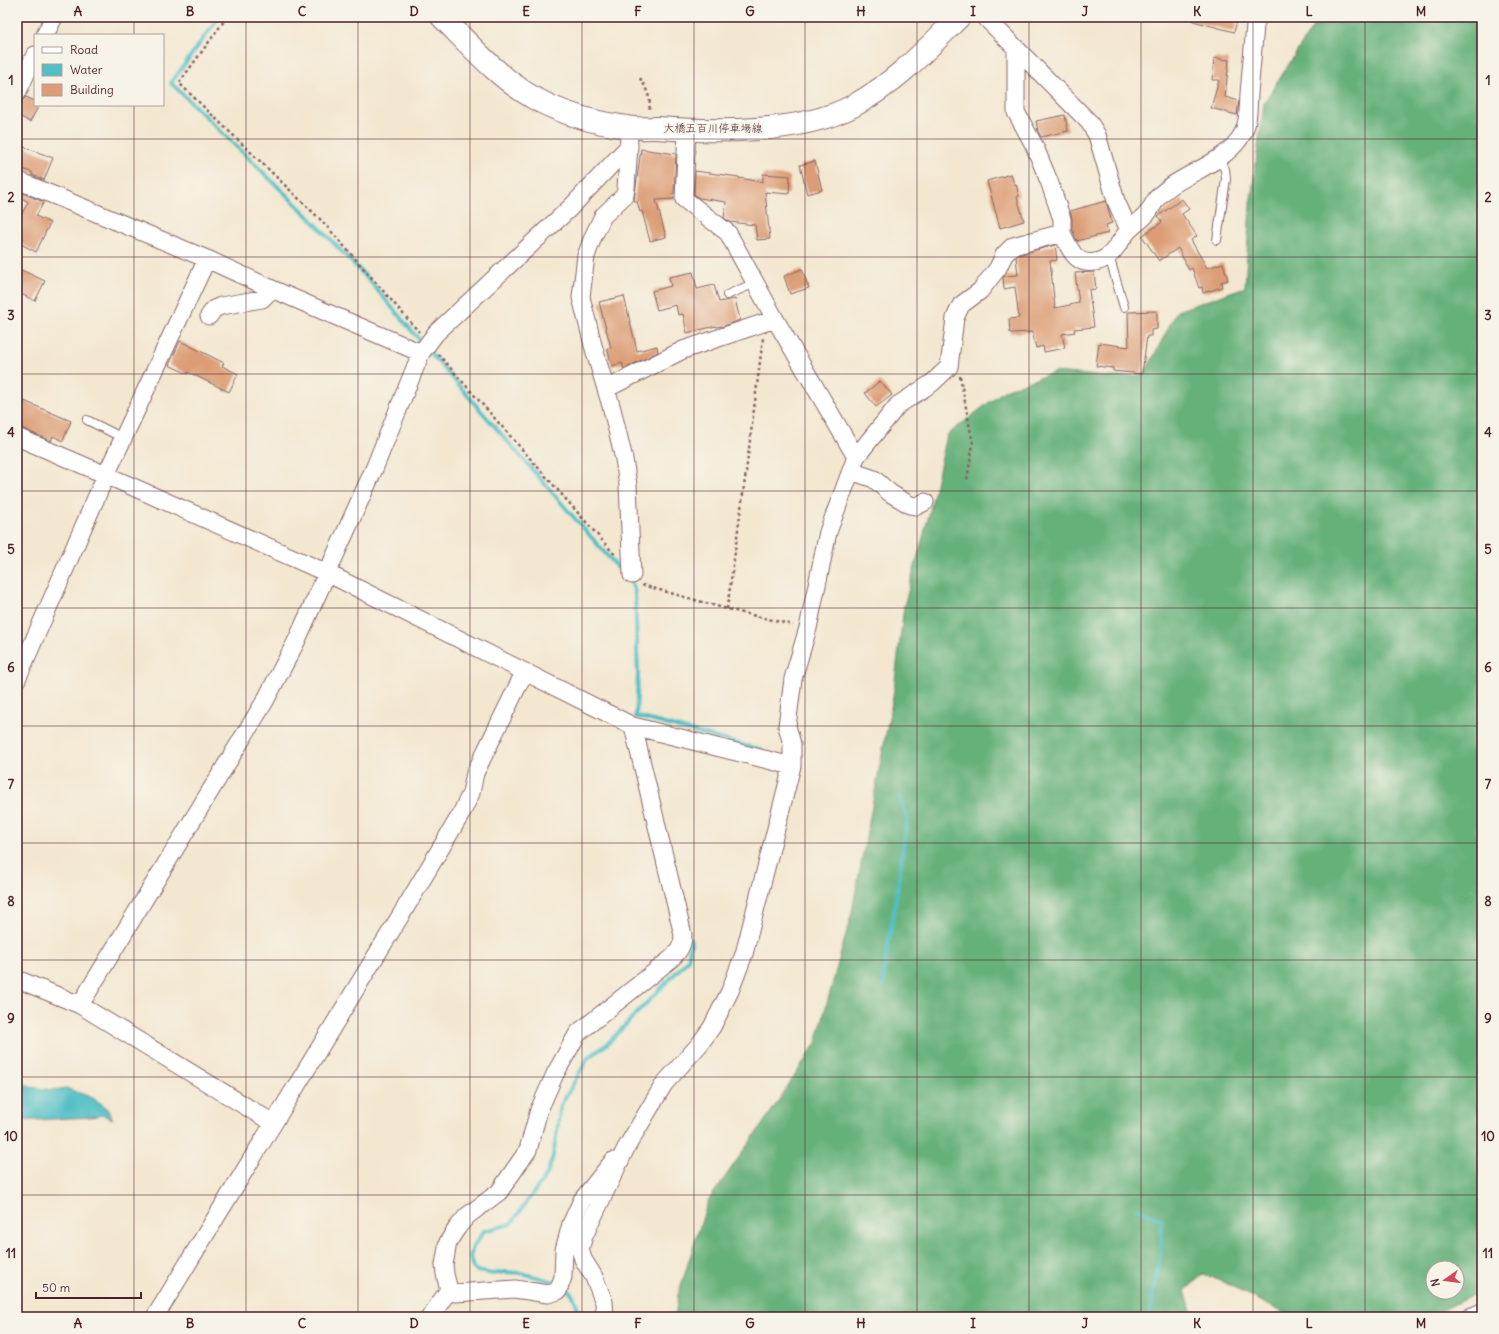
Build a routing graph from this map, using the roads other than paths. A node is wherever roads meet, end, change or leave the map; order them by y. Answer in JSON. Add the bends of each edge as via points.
{"nodes":[{"id":1,"x":54,"y":17,"type":"edge"},
{"id":2,"x":442,"y":17,"type":"edge"},
{"id":3,"x":959,"y":17,"type":"edge"},
{"id":4,"x":985,"y":17,"type":"edge"},
{"id":5,"x":1258,"y":17,"type":"edge"},
{"id":6,"x":46,"y":34,"type":"edge"},
{"id":7,"x":1016,"y":48,"type":"junction"},
{"id":8,"x":34,"y":57,"type":"edge"},
{"id":9,"x":17,"y":92,"type":"edge"},
{"id":10,"x":687,"y":130,"type":"junction"},
{"id":11,"x":634,"y":134,"type":"junction"},
{"id":12,"x":1217,"y":159,"type":"junction"},
{"id":13,"x":17,"y":180,"type":"edge"},
{"id":14,"x":1129,"y":230,"type":"junction"},
{"id":15,"x":1062,"y":233,"type":"junction"},
{"id":16,"x":1217,"y":240,"type":"dead end"},
{"id":17,"x":1109,"y":256,"type":"junction"},
{"id":18,"x":207,"y":259,"type":"junction"},
{"id":19,"x":755,"y":283,"type":"junction"},
{"id":20,"x":272,"y":289,"type":"junction"},
{"id":21,"x":727,"y":295,"type":"dead end"},
{"id":22,"x":1124,"y":307,"type":"dead end"},
{"id":23,"x":209,"y":316,"type":"dead end"},
{"id":24,"x":771,"y":320,"type":"junction"},
{"id":25,"x":425,"y":348,"type":"junction"},
{"id":26,"x":606,"y":389,"type":"junction"},
{"id":27,"x":87,"y":420,"type":"dead end"},
{"id":28,"x":17,"y":438,"type":"edge"},
{"id":29,"x":123,"y":438,"type":"junction"},
{"id":30,"x":853,"y":464,"type":"junction"},
{"id":31,"x":106,"y":475,"type":"junction"},
{"id":32,"x":925,"y":502,"type":"dead end"},
{"id":33,"x":327,"y":573,"type":"junction"},
{"id":34,"x":632,"y":574,"type":"road end"},
{"id":35,"x":524,"y":673,"type":"junction"},
{"id":36,"x":17,"y":679,"type":"edge"},
{"id":37,"x":633,"y":726,"type":"junction"},
{"id":38,"x":792,"y":766,"type":"junction"},
{"id":39,"x":17,"y":979,"type":"edge"},
{"id":40,"x":80,"y":1005,"type":"junction"},
{"id":41,"x":273,"y":1124,"type":"junction"},
{"id":42,"x":626,"y":1148,"type":"junction"},
{"id":43,"x":449,"y":1290,"type":"junction"},
{"id":44,"x":1482,"y":1312,"type":"edge"},
{"id":45,"x":155,"y":1317,"type":"edge"},
{"id":46,"x":430,"y":1317,"type":"edge"},
{"id":47,"x":605,"y":1317,"type":"edge"},
{"id":48,"x":1470,"y":1317,"type":"edge"}],
"edges":[{"from":1,"to":6,"type":"street"},
{"from":2,"to":11,"type":"main road","name":"大橋五百川停車場線","via":[[504,77],[532,97],[559,111]]},
{"from":3,"to":10,"type":"main road","name":"大橋五百川停車場線","via":[[906,69],[875,93],[830,116],[803,124],[774,127]]},
{"from":4,"to":7,"type":"street"},
{"from":5,"to":12,"type":"street","via":[[1255,25],[1246,125],[1236,143]]},
{"from":7,"to":14,"type":"street","via":[[1089,122],[1096,135],[1116,201]]},
{"from":7,"to":15,"type":"street","via":[[1016,112],[1034,145],[1049,181],[1062,219]]},
{"from":8,"to":9,"type":"street"},
{"from":10,"to":11,"type":"main road","name":"大橋五百川停車場線"},
{"from":10,"to":19,"type":"street","via":[[684,199],[728,233]]},
{"from":11,"to":25,"type":"street","via":[[570,208],[436,333]]},
{"from":11,"to":26,"type":"street","via":[[625,195],[603,216],[593,237],[586,256],[581,297]]},
{"from":12,"to":14,"type":"street","via":[[1176,182],[1157,198],[1146,215]]},
{"from":12,"to":16,"type":"lane","via":[[1225,169],[1226,179]]},
{"from":13,"to":18,"type":"street"},
{"from":14,"to":17,"type":"street"},
{"from":15,"to":17,"type":"street","via":[[1075,257],[1089,263]]},
{"from":15,"to":30,"type":"street","via":[[1013,246],[1004,255],[998,268],[980,291],[961,305],[956,318],[949,367],[932,383],[898,405]]},
{"from":17,"to":22,"type":"lane"},
{"from":18,"to":20,"type":"street"},
{"from":18,"to":29,"type":"street"},
{"from":19,"to":21,"type":"lane"},
{"from":19,"to":24,"type":"street"},
{"from":20,"to":23,"type":"street","via":[[262,299],[221,306],[214,309]]},
{"from":20,"to":25,"type":"street"},
{"from":24,"to":26,"type":"street","via":[[683,350]]},
{"from":24,"to":30,"type":"street"},
{"from":25,"to":33,"type":"street"},
{"from":26,"to":34,"type":"street","via":[[628,485]]},
{"from":27,"to":29,"type":"lane"},
{"from":28,"to":31,"type":"street"},
{"from":29,"to":31,"type":"street"},
{"from":30,"to":32,"type":"street","via":[[910,505],[917,506]]},
{"from":30,"to":38,"type":"street","via":[[828,532],[808,628],[793,679],[788,726],[792,744]]},
{"from":31,"to":33,"type":"street"},
{"from":31,"to":36,"type":"street"},
{"from":33,"to":35,"type":"street"},
{"from":33,"to":40,"type":"street","via":[[296,642],[265,701]]},
{"from":35,"to":37,"type":"street"},
{"from":35,"to":41,"type":"street","via":[[475,773],[471,793],[461,814]]},
{"from":37,"to":38,"type":"street"},
{"from":37,"to":43,"type":"street","via":[[682,943],[671,959],[578,1033],[554,1074],[539,1110],[528,1150],[500,1192],[467,1216],[448,1242],[444,1265]]},
{"from":38,"to":42,"type":"street","via":[[744,954],[730,992],[712,1027],[664,1084]]},
{"from":39,"to":40,"type":"street"},
{"from":40,"to":41,"type":"street"},
{"from":41,"to":45,"type":"street"},
{"from":42,"to":43,"type":"street","via":[[582,1200],[571,1224],[564,1250],[560,1284],[548,1294],[515,1289],[455,1293]]},
{"from":42,"to":47,"type":"street","via":[[580,1249],[604,1302]]},
{"from":43,"to":46,"type":"street"},
{"from":44,"to":48,"type":"street"}]}
